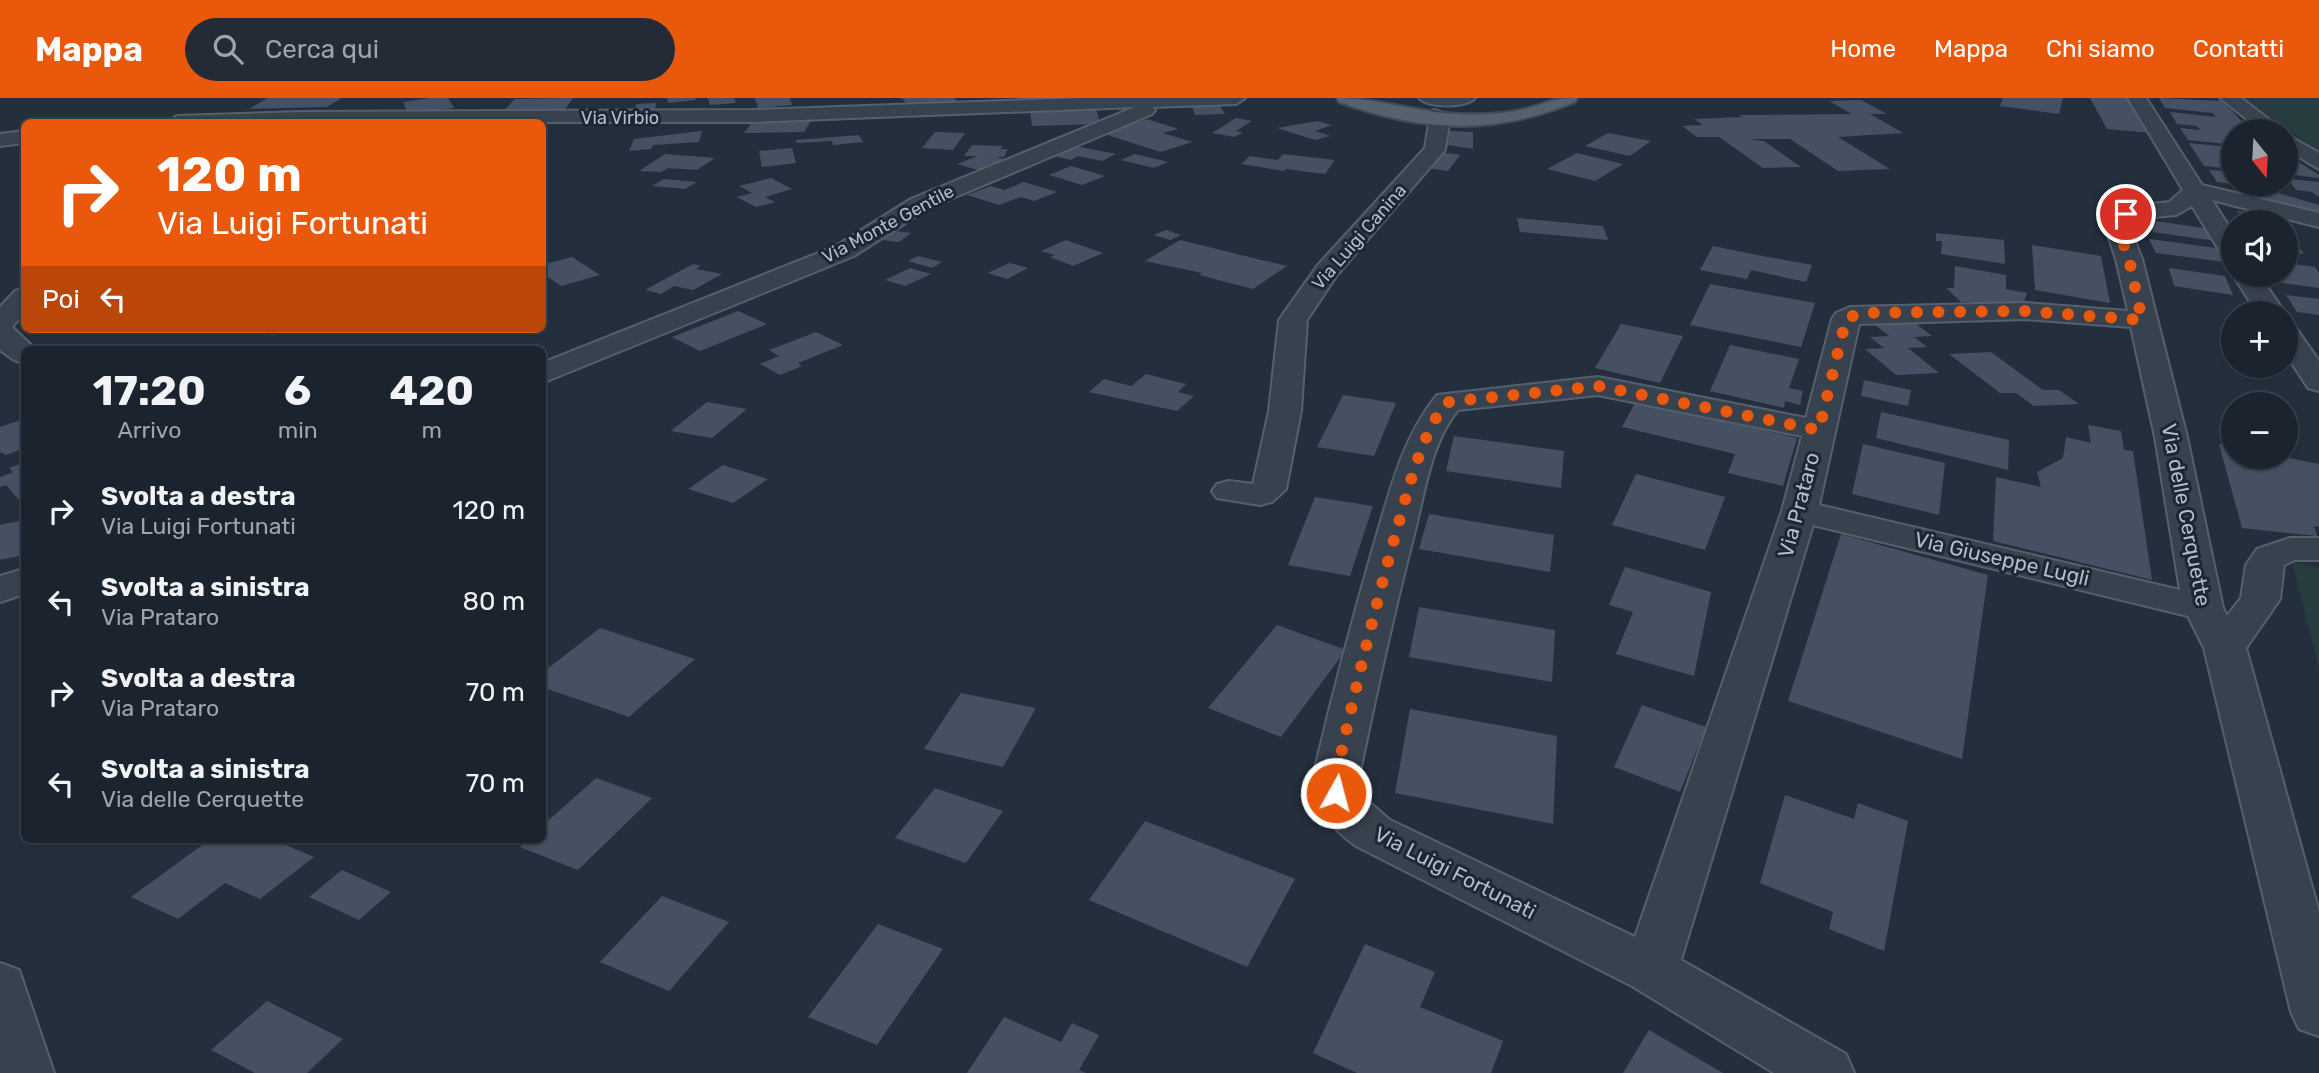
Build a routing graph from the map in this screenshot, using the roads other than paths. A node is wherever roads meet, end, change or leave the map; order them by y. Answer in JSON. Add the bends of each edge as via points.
{"nodes":[{"id":1,"x":1236,"y":98,"type":"edge"},
{"id":2,"x":1347,"y":98,"type":"edge"},
{"id":3,"x":1466,"y":98,"type":"edge"},
{"id":4,"x":1568,"y":98,"type":"edge"},
{"id":5,"x":2137,"y":98,"type":"edge"},
{"id":6,"x":2229,"y":98,"type":"edge"},
{"id":7,"x":1094,"y":101,"type":"edge"},
{"id":8,"x":1155,"y":103,"type":"junction"},
{"id":9,"x":1431,"y":107,"type":"edge"},
{"id":10,"x":269,"y":119,"type":"edge"},
{"id":11,"x":2258,"y":119,"type":"edge"},
{"id":12,"x":21,"y":137,"type":"edge"},
{"id":13,"x":0,"y":140,"type":"edge"},
{"id":14,"x":2298,"y":148,"type":"edge"},
{"id":15,"x":2319,"y":163,"type":"edge"},
{"id":16,"x":2196,"y":191,"type":"junction"},
{"id":17,"x":2319,"y":220,"type":"edge"},
{"id":18,"x":2221,"y":233,"type":"edge"},
{"id":19,"x":21,"y":300,"type":"edge"},
{"id":20,"x":2142,"y":320,"type":"junction"},
{"id":21,"x":0,"y":324,"type":"edge"},
{"id":22,"x":0,"y":331,"type":"edge"},
{"id":23,"x":21,"y":351,"type":"edge"},
{"id":24,"x":2298,"y":351,"type":"edge"},
{"id":25,"x":546,"y":372,"type":"edge"},
{"id":26,"x":2319,"y":382,"type":"edge"},
{"id":27,"x":1819,"y":430,"type":"junction"},
{"id":28,"x":1229,"y":491,"type":"dead end"},
{"id":29,"x":1800,"y":511,"type":"junction"},
{"id":30,"x":2319,"y":549,"type":"edge"},
{"id":31,"x":21,"y":581,"type":"edge"},
{"id":32,"x":0,"y":590,"type":"edge"},
{"id":33,"x":2214,"y":628,"type":"junction"},
{"id":34,"x":1651,"y":970,"type":"junction"},
{"id":35,"x":0,"y":988,"type":"edge"},
{"id":36,"x":2319,"y":1013,"type":"edge"},
{"id":37,"x":25,"y":1073,"type":"edge"},
{"id":38,"x":1825,"y":1073,"type":"edge"}],
"edges":[{"from":1,"to":8,"type":"street","name":"Via Virbio"},
{"from":2,"to":9,"type":"main road","via":[[1388,111]]},
{"from":3,"to":9,"type":"street"},
{"from":4,"to":9,"type":"main road","via":[[1510,117]]},
{"from":5,"to":16,"type":"street"},
{"from":6,"to":11,"type":"street"},
{"from":7,"to":8,"type":"street","name":"Via Virbio"},
{"from":7,"to":10,"type":"street","name":"Via Virbio","via":[[742,116]]},
{"from":8,"to":25,"type":"street","name":"Via Monte Gentile","via":[[1078,140],[919,204],[845,251]]},
{"from":9,"to":28,"type":"street","name":"Via Luigi Canina","via":[[1439,123],[1435,150],[1327,270],[1293,320],[1285,411],[1269,489],[1260,495]]},
{"from":12,"to":13,"type":"street"},
{"from":14,"to":15,"type":"street"},
{"from":16,"to":17,"type":"street"},
{"from":16,"to":18,"type":"street"},
{"from":16,"to":20,"type":"street","name":"Via delle Cerquette","via":[[2176,208],[2126,214],[2116,223]]},
{"from":19,"to":21,"type":"street"},
{"from":20,"to":27,"type":"street","name":"Via Prataro","via":[[2025,311],[1860,313],[1846,319]]},
{"from":20,"to":33,"type":"street","name":"Via delle Cerquette"},
{"from":22,"to":23,"type":"street"},
{"from":24,"to":26,"type":"street"},
{"from":27,"to":29,"type":"street","name":"Via Prataro"},
{"from":27,"to":34,"type":"street","name":"Via Luigi Fortunati","via":[[1598,386],[1448,402],[1439,411],[1411,478],[1367,635],[1336,793],[1355,820],[1373,833]]},
{"from":29,"to":33,"type":"street","name":"Via Giuseppe Lugli"},
{"from":29,"to":34,"type":"street","name":"Via Prataro"},
{"from":30,"to":33,"type":"street","via":[[2290,549],[2270,557],[2260,599]]},
{"from":31,"to":32,"type":"street"},
{"from":33,"to":36,"type":"street","name":"Via delle Cerquette"},
{"from":34,"to":38,"type":"street"},
{"from":35,"to":37,"type":"street"}]}
